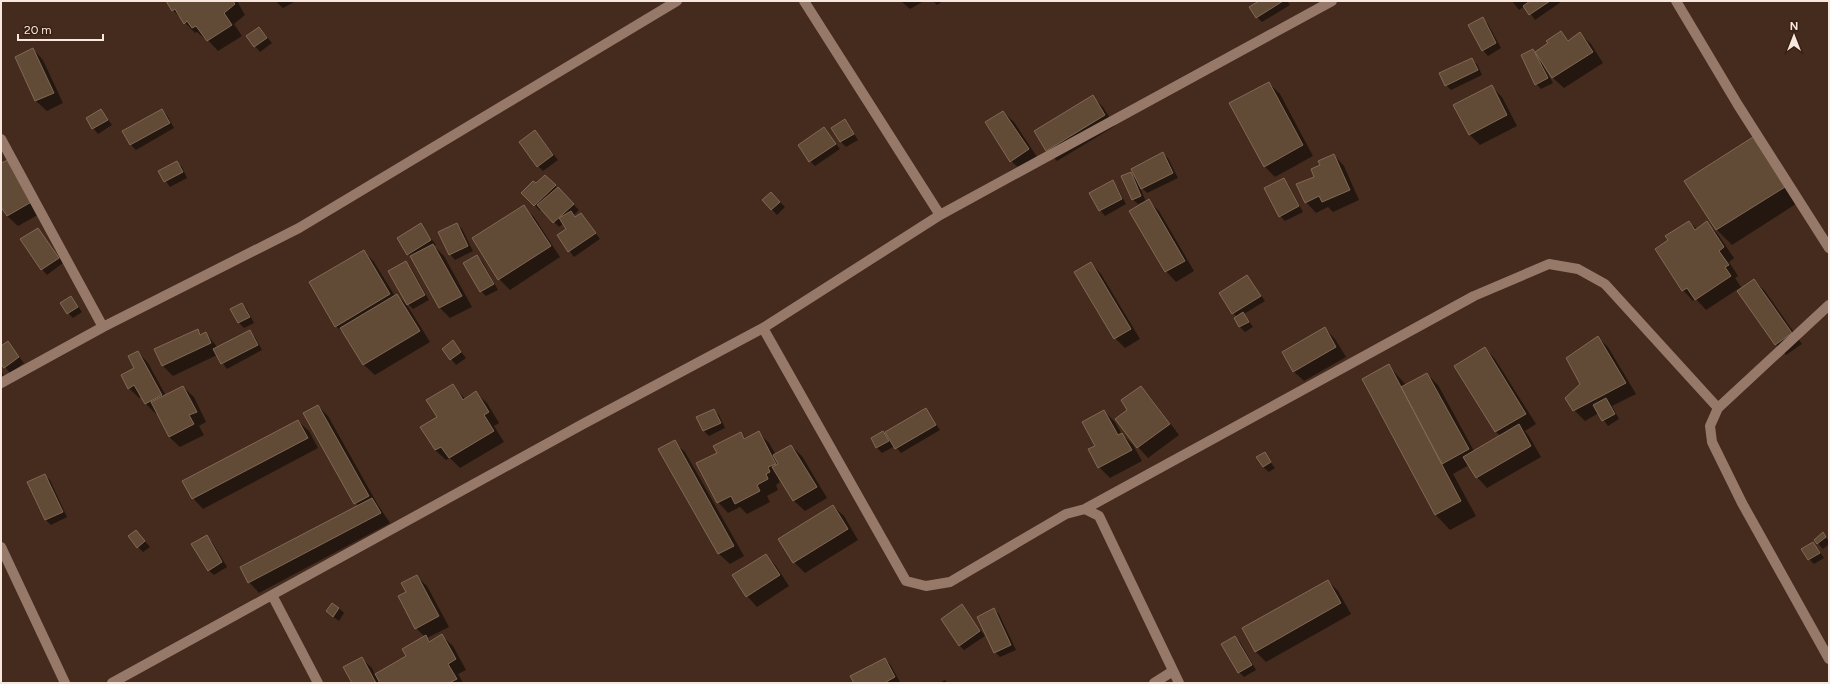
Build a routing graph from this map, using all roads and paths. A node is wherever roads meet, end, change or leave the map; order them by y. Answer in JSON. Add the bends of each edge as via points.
{"nodes":[{"id":1,"x":677,"y":1,"type":"edge"},
{"id":2,"x":804,"y":1,"type":"edge"},
{"id":3,"x":1332,"y":1,"type":"edge"},
{"id":4,"x":1676,"y":1,"type":"edge"},
{"id":5,"x":1,"y":139,"type":"edge"},
{"id":6,"x":940,"y":215,"type":"junction"},
{"id":7,"x":1829,"y":248,"type":"edge"},
{"id":8,"x":1829,"y":306,"type":"edge"},
{"id":9,"x":103,"y":327,"type":"junction"},
{"id":10,"x":763,"y":328,"type":"junction"},
{"id":11,"x":1,"y":383,"type":"edge"},
{"id":12,"x":1718,"y":408,"type":"junction"},
{"id":13,"x":1085,"y":509,"type":"junction"},
{"id":14,"x":1,"y":547,"type":"edge"},
{"id":15,"x":272,"y":595,"type":"junction"},
{"id":16,"x":1829,"y":659,"type":"edge"},
{"id":17,"x":1173,"y":671,"type":"junction"},
{"id":18,"x":65,"y":683,"type":"edge"},
{"id":19,"x":112,"y":683,"type":"edge"},
{"id":20,"x":318,"y":683,"type":"edge"},
{"id":21,"x":1154,"y":683,"type":"edge"},
{"id":22,"x":1179,"y":683,"type":"edge"}],
"edges":[{"from":1,"to":9,"type":"street","via":[[299,228]]},
{"from":2,"to":6,"type":"street"},
{"from":3,"to":6,"type":"street"},
{"from":4,"to":7,"type":"street","via":[[1738,105]]},
{"from":5,"to":9,"type":"street"},
{"from":6,"to":10,"type":"street"},
{"from":8,"to":12,"type":"street"},
{"from":9,"to":11,"type":"street"},
{"from":10,"to":13,"type":"street","via":[[906,581],[926,586],[950,582],[1066,514]]},
{"from":10,"to":15,"type":"street"},
{"from":12,"to":13,"type":"street","via":[[1605,284],[1578,269],[1549,264],[1474,296]]},
{"from":12,"to":16,"type":"street","via":[[1710,426],[1712,442],[1742,503]]},
{"from":13,"to":17,"type":"street","via":[[1099,516]]},
{"from":14,"to":18,"type":"street"},
{"from":15,"to":19,"type":"street"},
{"from":15,"to":20,"type":"street"},
{"from":17,"to":21,"type":"street"},
{"from":17,"to":22,"type":"street"}]}
